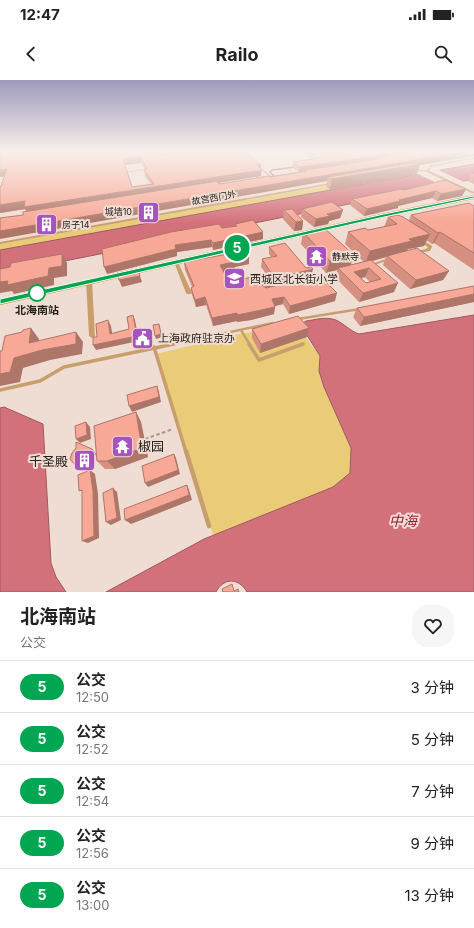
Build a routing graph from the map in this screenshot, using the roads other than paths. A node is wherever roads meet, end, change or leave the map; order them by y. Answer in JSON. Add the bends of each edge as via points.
{"nodes":[{"id":1,"x":268,"y":175,"type":"edge"},
{"id":2,"x":435,"y":175,"type":"edge"},
{"id":3,"x":260,"y":179,"type":"edge"},
{"id":4,"x":270,"y":180,"type":"edge"},
{"id":5,"x":263,"y":181,"type":"edge"},
{"id":6,"x":329,"y":184,"type":"edge"},
{"id":7,"x":474,"y":193,"type":"edge"},
{"id":8,"x":474,"y":197,"type":"edge"},
{"id":9,"x":384,"y":215,"type":"junction"},
{"id":10,"x":391,"y":220,"type":"edge"},
{"id":11,"x":410,"y":233,"type":"edge"},
{"id":12,"x":0,"y":243,"type":"edge"},
{"id":13,"x":408,"y":255,"type":"edge"},
{"id":14,"x":400,"y":257,"type":"edge"},
{"id":15,"x":176,"y":262,"type":"junction"},
{"id":16,"x":363,"y":267,"type":"edge"},
{"id":17,"x":348,"y":271,"type":"edge"},
{"id":18,"x":90,"y":281,"type":"junction"},
{"id":19,"x":310,"y":281,"type":"edge"},
{"id":20,"x":189,"y":293,"type":"dead end"},
{"id":21,"x":0,"y":302,"type":"edge"},
{"id":22,"x":362,"y":309,"type":"edge"},
{"id":23,"x":295,"y":320,"type":"edge"},
{"id":24,"x":280,"y":322,"type":"edge"},
{"id":25,"x":241,"y":330,"type":"junction"},
{"id":26,"x":92,"y":336,"type":"edge"},
{"id":27,"x":304,"y":344,"type":"dead end"},
{"id":28,"x":154,"y":347,"type":"junction"},
{"id":29,"x":0,"y":390,"type":"edge"},
{"id":30,"x":209,"y":526,"type":"dead end"}],
"edges":[{"from":1,"to":3,"type":"lane","via":[[271,177]]},
{"from":2,"to":7,"type":"street"},
{"from":4,"to":5,"type":"lane"},
{"from":6,"to":12,"type":"lane","name":"故宫西门外"},
{"from":8,"to":9,"type":"street"},
{"from":9,"to":10,"type":"street"},
{"from":9,"to":15,"type":"street"},
{"from":11,"to":13,"type":"street","via":[[430,247],[428,250]]},
{"from":14,"to":16,"type":"street"},
{"from":15,"to":18,"type":"street"},
{"from":15,"to":20,"type":"street"},
{"from":17,"to":19,"type":"street"},
{"from":18,"to":21,"type":"street"},
{"from":18,"to":26,"type":"street"},
{"from":22,"to":23,"type":"lane"},
{"from":24,"to":25,"type":"lane"},
{"from":25,"to":27,"type":"lane","via":[[259,360]]},
{"from":25,"to":28,"type":"lane"},
{"from":28,"to":29,"type":"lane","via":[[64,366],[40,381]]},
{"from":28,"to":30,"type":"lane"}]}
